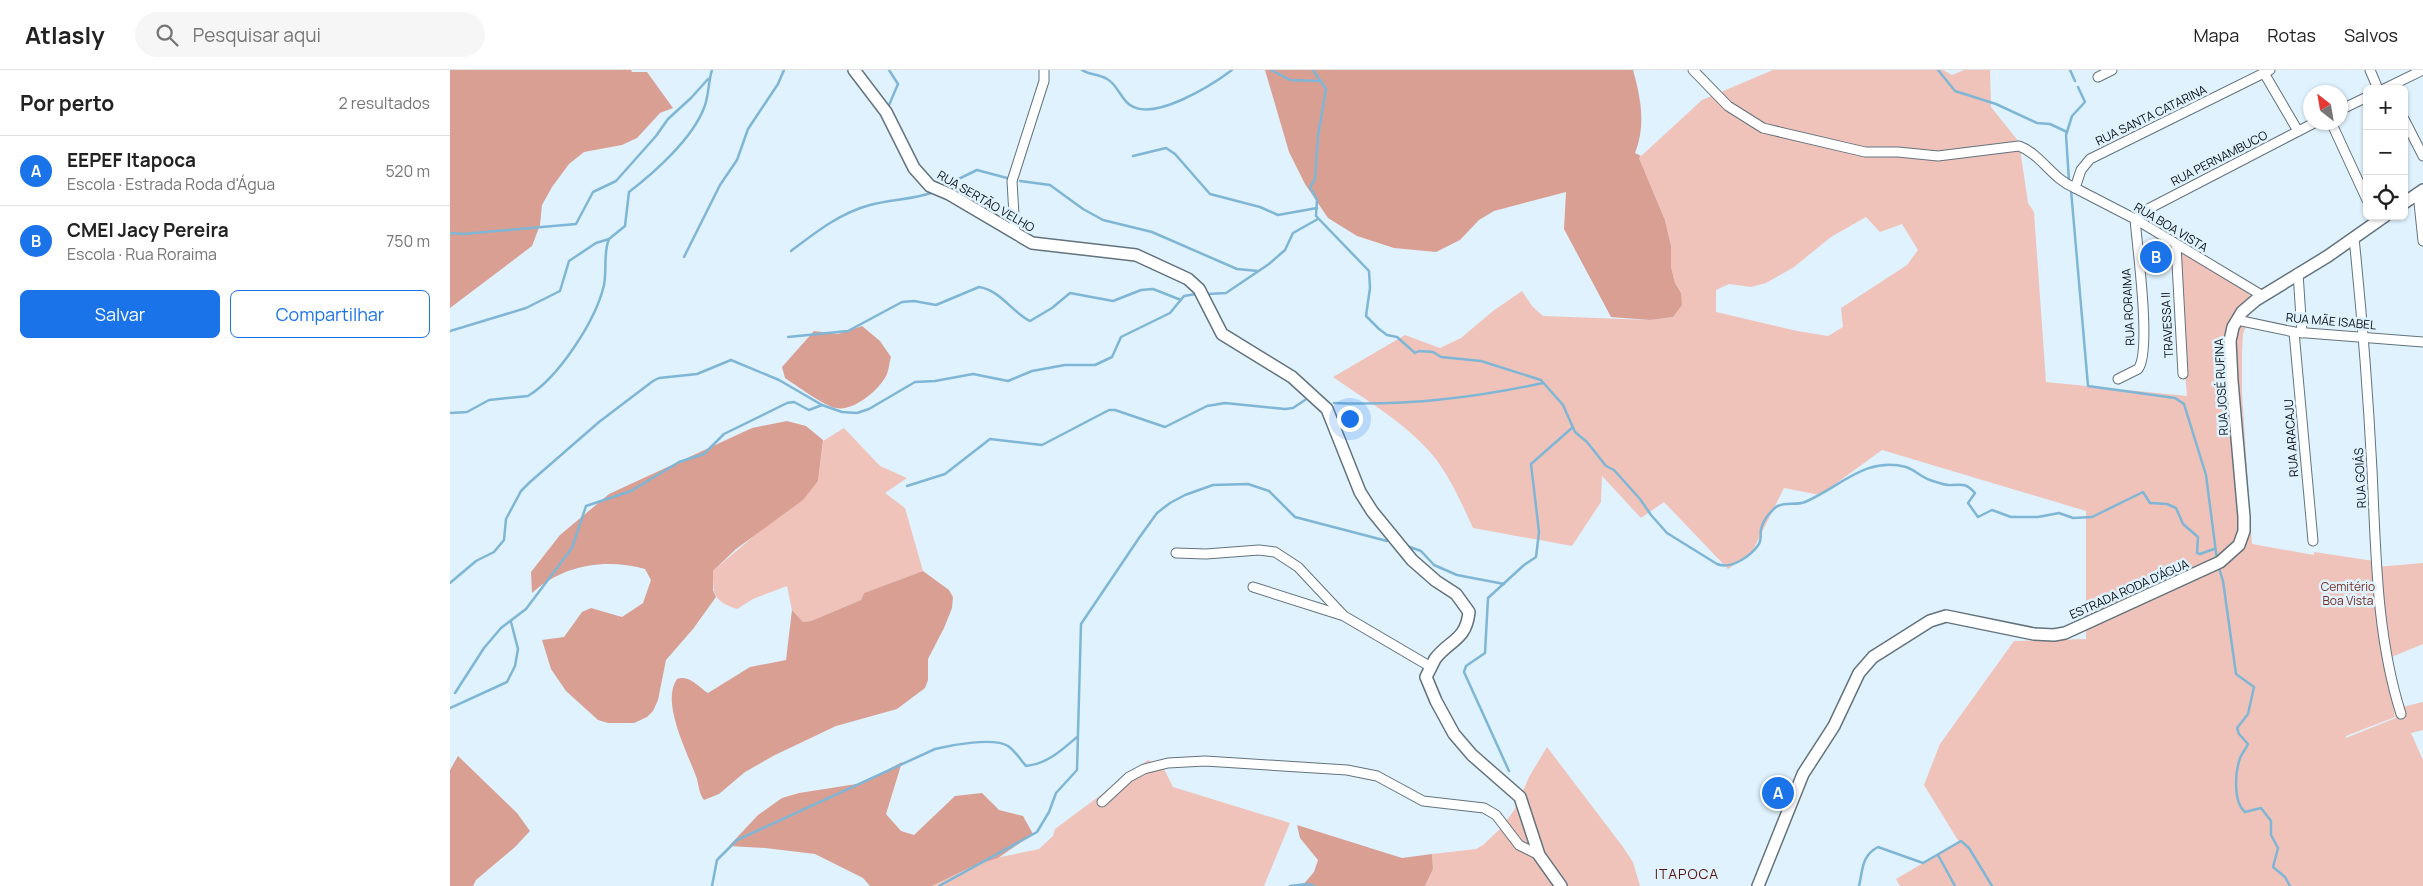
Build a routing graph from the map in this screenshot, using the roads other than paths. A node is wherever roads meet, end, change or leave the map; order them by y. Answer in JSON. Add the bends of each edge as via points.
{"nodes":[{"id":1,"x":854,"y":70,"type":"edge"},
{"id":2,"x":1044,"y":70,"type":"edge"},
{"id":3,"x":1693,"y":70,"type":"edge"},
{"id":4,"x":2112,"y":70,"type":"edge"},
{"id":5,"x":2370,"y":70,"type":"edge"},
{"id":6,"x":2423,"y":70,"type":"edge"},
{"id":7,"x":2267,"y":71,"type":"edge"},
{"id":8,"x":2098,"y":77,"type":"dead end"},
{"id":9,"x":2376,"y":85,"type":"edge"},
{"id":10,"x":2393,"y":85,"type":"edge"},
{"id":11,"x":2363,"y":100,"type":"edge"},
{"id":12,"x":2348,"y":106,"type":"edge"},
{"id":13,"x":2408,"y":127,"type":"edge"},
{"id":14,"x":2303,"y":128,"type":"edge"},
{"id":15,"x":2335,"y":130,"type":"edge"},
{"id":16,"x":2298,"y":131,"type":"junction"},
{"id":17,"x":2423,"y":156,"type":"edge"},
{"id":18,"x":2075,"y":188,"type":"junction"},
{"id":19,"x":2363,"y":191,"type":"edge"},
{"id":20,"x":2420,"y":191,"type":"edge"},
{"id":21,"x":2408,"y":200,"type":"edge"},
{"id":22,"x":2135,"y":219,"type":"junction"},
{"id":23,"x":2376,"y":220,"type":"edge"},
{"id":24,"x":1015,"y":232,"type":"junction"},
{"id":25,"x":2354,"y":238,"type":"junction"},
{"id":26,"x":2423,"y":241,"type":"edge"},
{"id":27,"x":2176,"y":245,"type":"junction"},
{"id":28,"x":2298,"y":273,"type":"junction"},
{"id":29,"x":2264,"y":296,"type":"junction"},
{"id":30,"x":2237,"y":320,"type":"junction"},
{"id":31,"x":2298,"y":332,"type":"junction"},
{"id":32,"x":2364,"y":337,"type":"junction"},
{"id":33,"x":2423,"y":342,"type":"edge"},
{"id":34,"x":2183,"y":374,"type":"dead end"},
{"id":35,"x":2118,"y":379,"type":"dead end"},
{"id":36,"x":2313,"y":541,"type":"dead end"},
{"id":37,"x":2239,"y":545,"type":"joint"},
{"id":38,"x":1176,"y":553,"type":"dead end"},
{"id":39,"x":1252,"y":587,"type":"dead end"},
{"id":40,"x":1344,"y":616,"type":"junction"},
{"id":41,"x":1432,"y":667,"type":"junction"},
{"id":42,"x":2401,"y":714,"type":"dead end"},
{"id":43,"x":1102,"y":802,"type":"dead end"},
{"id":44,"x":1539,"y":855,"type":"junction"},
{"id":45,"x":1561,"y":886,"type":"edge"},
{"id":46,"x":1758,"y":886,"type":"edge"}],
"edges":[{"from":1,"to":24,"type":"street","name":"RUA SERTÃO VELHO","via":[[886,112],[914,168],[930,186]]},
{"from":2,"to":24,"type":"street","via":[[1044,81],[1012,181]]},
{"from":3,"to":18,"type":"street","name":"RUA BOA VISTA","via":[[1728,106],[1763,128],[1870,153],[1946,156],[2019,146],[2058,179]]},
{"from":4,"to":8,"type":"street"},
{"from":5,"to":9,"type":"street"},
{"from":6,"to":10,"type":"street"},
{"from":7,"to":16,"type":"street"},
{"from":7,"to":18,"type":"street","name":"RUA SANTA CATARINA","via":[[2090,159],[2078,176]]},
{"from":11,"to":12,"type":"street"},
{"from":13,"to":17,"type":"street"},
{"from":14,"to":16,"type":"street","name":"RUA PERNAMBUCO"},
{"from":15,"to":19,"type":"street"},
{"from":16,"to":22,"type":"street","name":"RUA PERNAMBUCO","via":[[2150,208]]},
{"from":18,"to":22,"type":"street","name":"RUA BOA VISTA"},
{"from":20,"to":21,"type":"street"},
{"from":20,"to":26,"type":"street"},
{"from":22,"to":27,"type":"street","name":"RUA BOA VISTA"},
{"from":22,"to":35,"type":"street","name":"RUA RORAIMA","via":[[2144,336],[2142,359],[2138,369]]},
{"from":23,"to":25,"type":"street","name":"RUA JOSÉ RUFINA"},
{"from":24,"to":41,"type":"street","name":"RUA SERTÃO VELHO","via":[[1032,243],[1136,255],[1188,279],[1199,289],[1222,334],[1292,377],[1327,409],[1360,492],[1372,511],[1412,560],[1456,594],[1469,612],[1462,636],[1436,659]]},
{"from":25,"to":28,"type":"street","name":"RUA JOSÉ RUFINA"},
{"from":25,"to":32,"type":"street","name":"RUA GOIÁS"},
{"from":27,"to":29,"type":"street","name":"RUA BOA VISTA"},
{"from":27,"to":34,"type":"street","name":"TRAVESSA II"},
{"from":28,"to":29,"type":"street","name":"RUA JOSÉ RUFINA"},
{"from":28,"to":31,"type":"street"},
{"from":29,"to":30,"type":"street","name":"RUA JOSÉ RUFINA"},
{"from":30,"to":31,"type":"street","name":"RUA MÃE ISABEL"},
{"from":30,"to":37,"type":"street","name":"RUA JOSÉ RUFINA","via":[[2230,341],[2244,517]]},
{"from":31,"to":32,"type":"street","name":"RUA MÃE ISABEL"},
{"from":31,"to":36,"type":"street","name":"RUA ARACAJU"},
{"from":32,"to":33,"type":"street","name":"RUA MÃE ISABEL"},
{"from":32,"to":42,"type":"street","name":"RUA GOIÁS","via":[[2377,586],[2390,678]]},
{"from":37,"to":46,"type":"street","name":"ESTRADA RODA D'ÁGUA","via":[[2216,564],[2065,633],[2034,634],[1946,616],[1930,621],[1873,656],[1859,673],[1834,726],[1803,774]]},
{"from":38,"to":40,"type":"street","via":[[1275,552],[1298,567]]},
{"from":39,"to":40,"type":"street"},
{"from":40,"to":41,"type":"street"},
{"from":41,"to":44,"type":"street","via":[[1426,677],[1454,734],[1472,755],[1520,797]]},
{"from":43,"to":44,"type":"street","via":[[1136,772],[1168,763],[1320,766],[1358,771],[1386,780],[1423,801],[1484,808],[1496,815],[1519,845]]},
{"from":44,"to":45,"type":"street"}]}
